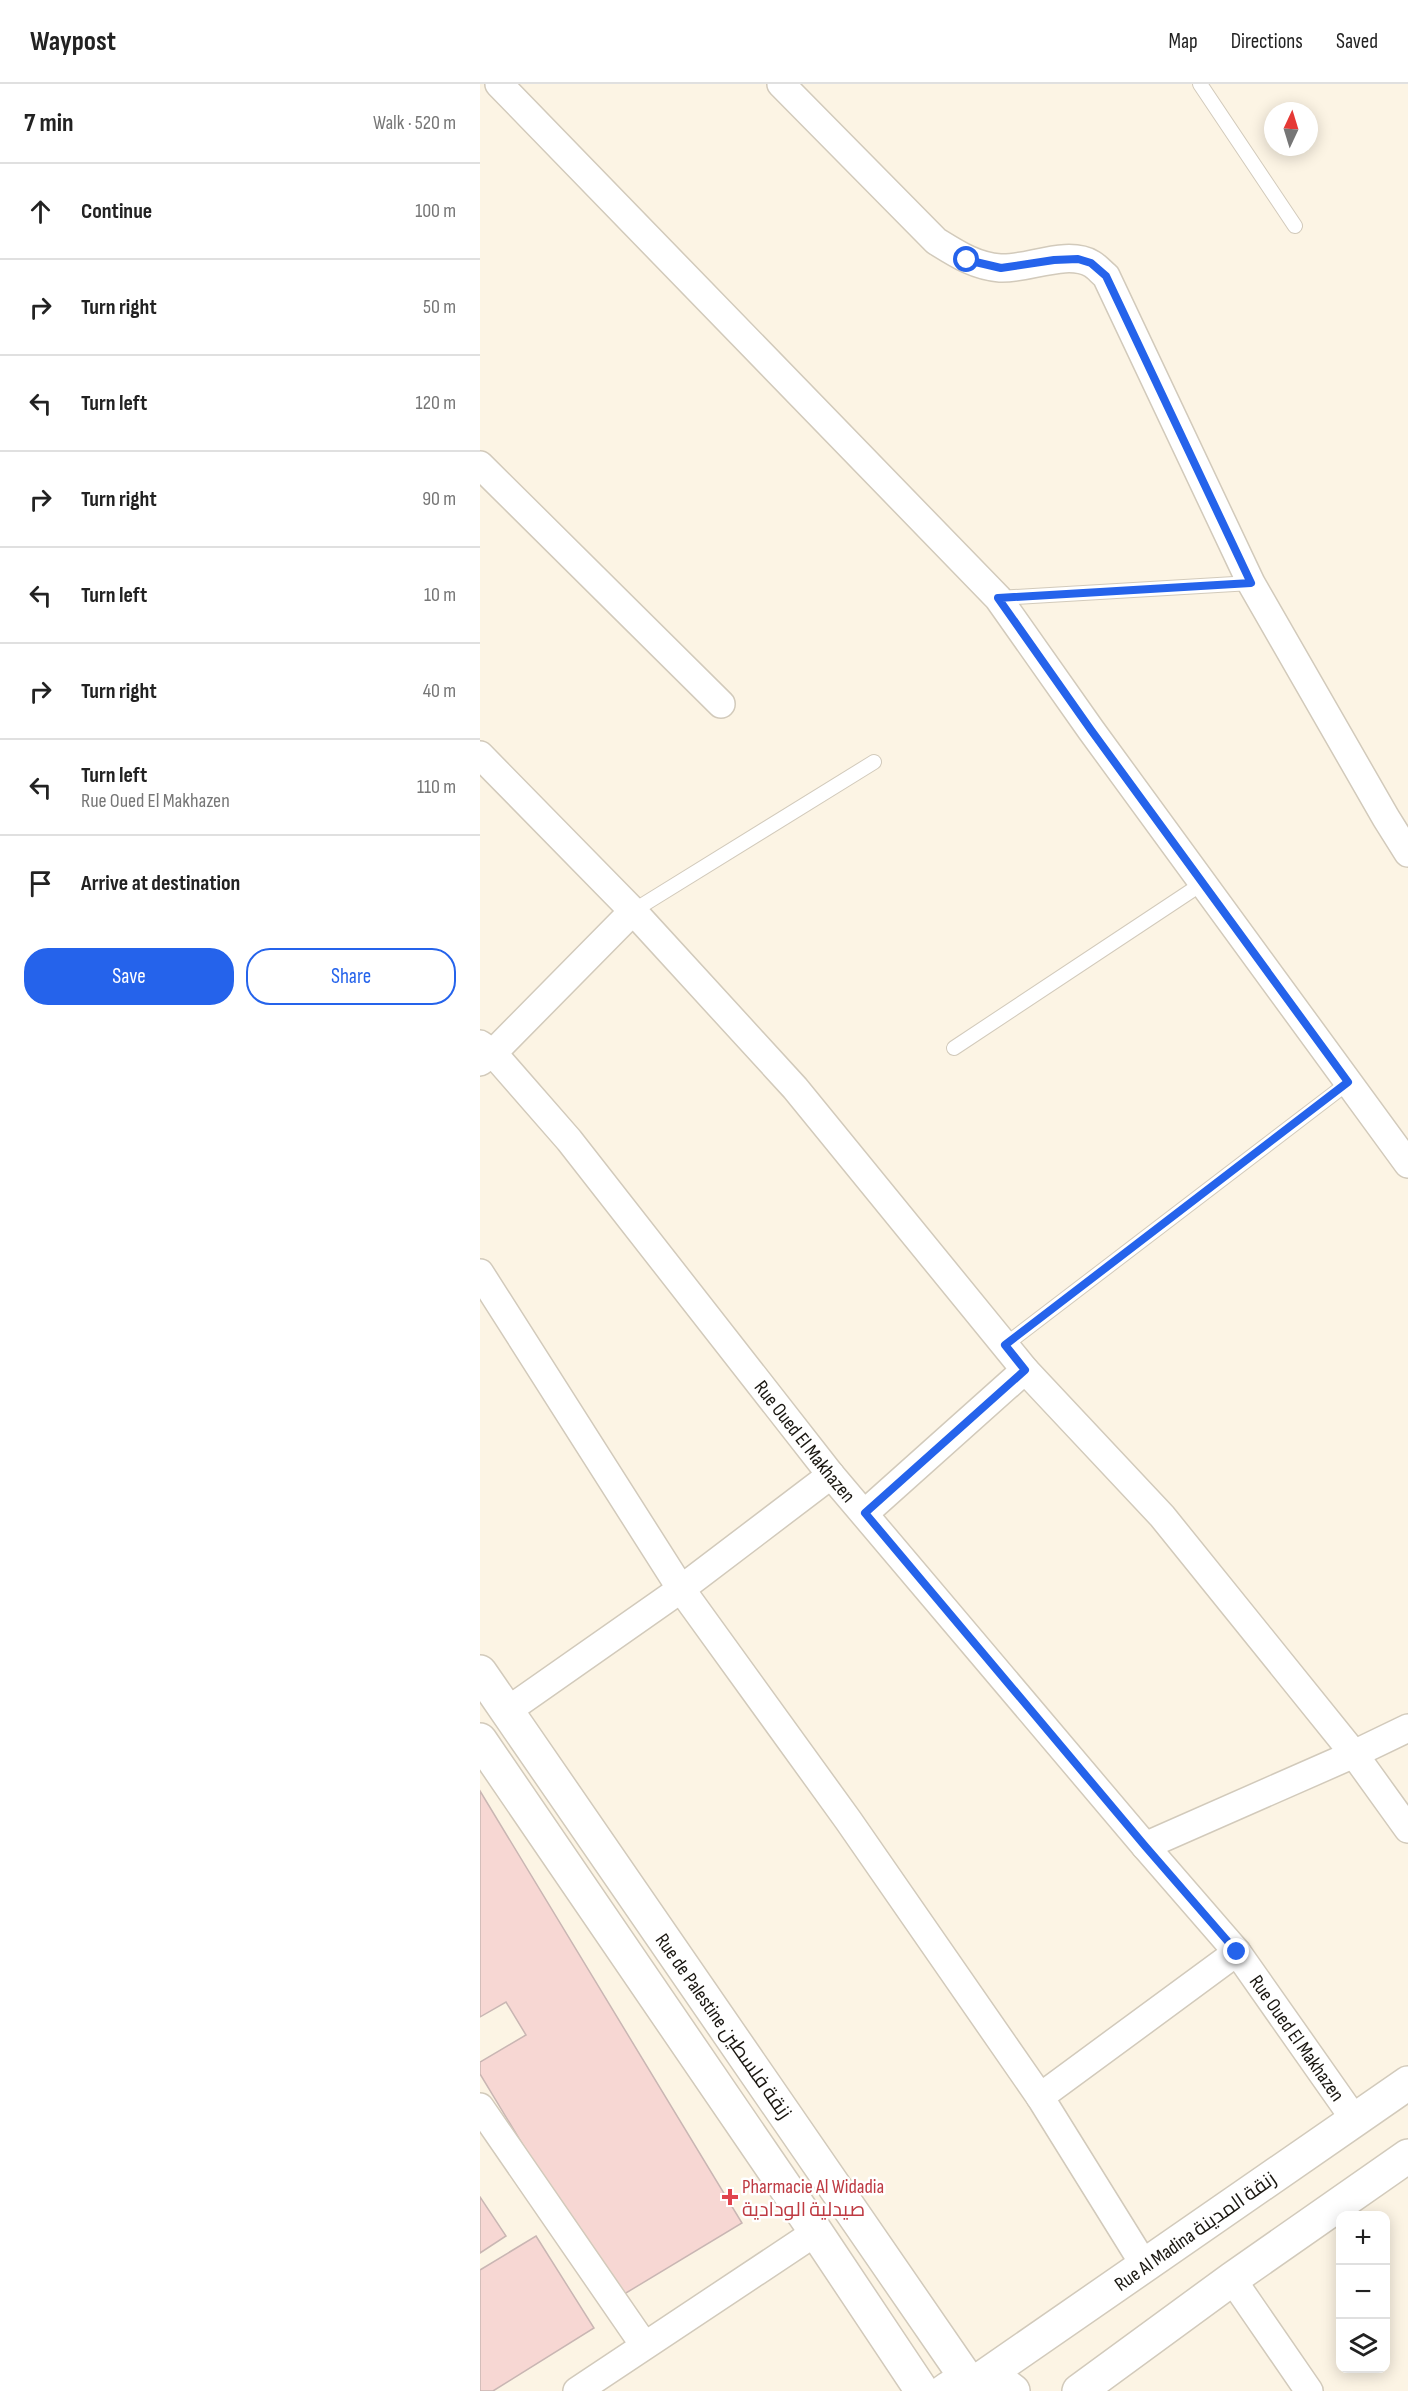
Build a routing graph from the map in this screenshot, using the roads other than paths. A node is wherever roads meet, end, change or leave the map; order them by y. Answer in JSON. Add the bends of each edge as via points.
{"nodes":[{"id":1,"x":499,"y":84,"type":"edge"},
{"id":2,"x":781,"y":84,"type":"edge"},
{"id":3,"x":1200,"y":84,"type":"edge"},
{"id":4,"x":1295,"y":226,"type":"dead end"},
{"id":5,"x":480,"y":465,"type":"edge"},
{"id":6,"x":1251,"y":583,"type":"junction"},
{"id":7,"x":998,"y":598,"type":"junction"},
{"id":8,"x":721,"y":704,"type":"dead end"},
{"id":9,"x":480,"y":755,"type":"edge"},
{"id":10,"x":874,"y":762,"type":"dead end"},
{"id":11,"x":1408,"y":852,"type":"edge"},
{"id":12,"x":1203,"y":883,"type":"junction"},
{"id":13,"x":633,"y":911,"type":"junction"},
{"id":14,"x":954,"y":1048,"type":"dead end"},
{"id":15,"x":484,"y":1053,"type":"edge"},
{"id":16,"x":1348,"y":1082,"type":"junction"},
{"id":17,"x":1408,"y":1164,"type":"edge"},
{"id":18,"x":480,"y":1273,"type":"edge"},
{"id":19,"x":1005,"y":1345,"type":"junction"},
{"id":20,"x":1025,"y":1370,"type":"junction"},
{"id":21,"x":831,"y":1475,"type":"junction"},
{"id":22,"x":865,"y":1513,"type":"junction"},
{"id":23,"x":681,"y":1589,"type":"junction"},
{"id":24,"x":480,"y":1672,"type":"edge"},
{"id":25,"x":507,"y":1711,"type":"junction"},
{"id":26,"x":1408,"y":1728,"type":"edge"},
{"id":27,"x":480,"y":1740,"type":"edge"},
{"id":28,"x":1354,"y":1754,"type":"junction"},
{"id":29,"x":1408,"y":1829,"type":"edge"},
{"id":30,"x":1145,"y":1846,"type":"junction"},
{"id":31,"x":1237,"y":1952,"type":"junction"},
{"id":32,"x":1408,"y":2083,"type":"edge"},
{"id":33,"x":1040,"y":2097,"type":"junction"},
{"id":34,"x":480,"y":2108,"type":"edge"},
{"id":35,"x":1354,"y":2120,"type":"junction"},
{"id":36,"x":1408,"y":2156,"type":"edge"},
{"id":37,"x":816,"y":2232,"type":"junction"},
{"id":38,"x":1145,"y":2266,"type":"junction"},
{"id":39,"x":1232,"y":2279,"type":"junction"},
{"id":40,"x":644,"y":2345,"type":"junction"},
{"id":41,"x":965,"y":2383,"type":"edge"},
{"id":42,"x":577,"y":2391,"type":"edge"},
{"id":43,"x":922,"y":2391,"type":"edge"},
{"id":44,"x":1013,"y":2391,"type":"edge"},
{"id":45,"x":1079,"y":2391,"type":"edge"},
{"id":46,"x":1309,"y":2391,"type":"edge"}],
"edges":[{"from":1,"to":7,"type":"street"},
{"from":2,"to":6,"type":"street","via":[[936,241],[967,260],[1001,268],[1078,259],[1091,263],[1106,276]]},
{"from":3,"to":4,"type":"lane"},
{"from":5,"to":8,"type":"street"},
{"from":6,"to":7,"type":"lane"},
{"from":6,"to":11,"type":"street"},
{"from":7,"to":12,"type":"street"},
{"from":9,"to":13,"type":"street"},
{"from":10,"to":13,"type":"lane"},
{"from":12,"to":14,"type":"lane"},
{"from":12,"to":16,"type":"street"},
{"from":13,"to":15,"type":"street"},
{"from":13,"to":19,"type":"street","via":[[795,1088]]},
{"from":15,"to":21,"type":"street","name":"Rue Oued El Makhazen","via":[[569,1140]]},
{"from":16,"to":17,"type":"street"},
{"from":16,"to":19,"type":"lane"},
{"from":18,"to":23,"type":"street"},
{"from":19,"to":20,"type":"street"},
{"from":20,"to":22,"type":"street"},
{"from":20,"to":28,"type":"street","via":[[1162,1516]]},
{"from":21,"to":22,"type":"street","name":"Rue Oued El Makhazen"},
{"from":21,"to":23,"type":"street"},
{"from":22,"to":30,"type":"street","name":"Rue Oued El Makhazen"},
{"from":23,"to":25,"type":"street"},
{"from":23,"to":33,"type":"street","via":[[848,1820]]},
{"from":24,"to":25,"type":"street","name":"Rue de Palestine زنقة فلسطين"},
{"from":25,"to":41,"type":"street","name":"Rue de Palestine زنقة فلسطين"},
{"from":26,"to":28,"type":"street"},
{"from":27,"to":37,"type":"street","name":"Rue de Palestine زنقة فلسطين"},
{"from":28,"to":29,"type":"street"},
{"from":28,"to":30,"type":"street"},
{"from":30,"to":31,"type":"street","name":"Rue Oued El Makhazen"},
{"from":31,"to":33,"type":"street"},
{"from":31,"to":35,"type":"street","name":"Rue Oued El Makhazen"},
{"from":32,"to":35,"type":"street","name":"Rue Al Madina زنقة المدينة"},
{"from":33,"to":38,"type":"street"},
{"from":34,"to":40,"type":"street"},
{"from":35,"to":38,"type":"street","name":"Rue Al Madina زنقة المدينة"},
{"from":36,"to":39,"type":"street"},
{"from":37,"to":40,"type":"street"},
{"from":37,"to":43,"type":"street","name":"Rue de Palestine زنقة فلسطين"},
{"from":38,"to":41,"type":"street","name":"Rue Al Madina زنقة المدينة"},
{"from":39,"to":45,"type":"street"},
{"from":39,"to":46,"type":"street"},
{"from":40,"to":42,"type":"street"},
{"from":41,"to":44,"type":"street","via":[[997,2381]]}]}
